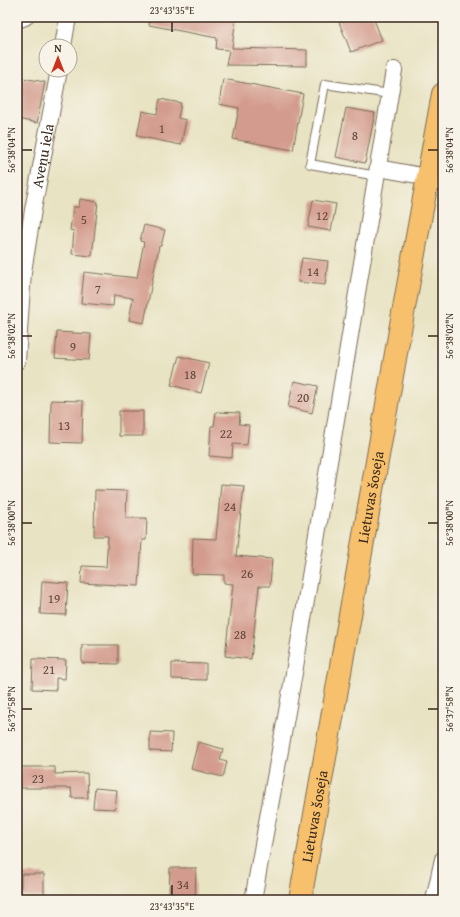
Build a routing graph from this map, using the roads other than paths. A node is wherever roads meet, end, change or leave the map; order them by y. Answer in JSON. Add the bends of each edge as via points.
{"nodes":[{"id":1,"x":25,"y":17,"type":"edge"},
{"id":2,"x":68,"y":17,"type":"edge"},
{"id":3,"x":17,"y":20,"type":"edge"},
{"id":4,"x":64,"y":38,"type":"edge"},
{"id":5,"x":394,"y":70,"type":"dead end"},
{"id":6,"x":58,"y":78,"type":"edge"},
{"id":7,"x":390,"y":94,"type":"junction"},
{"id":8,"x":443,"y":94,"type":"edge"},
{"id":9,"x":377,"y":172,"type":"junction"},
{"id":10,"x":435,"y":179,"type":"edge"},
{"id":11,"x":17,"y":360,"type":"edge"},
{"id":12,"x":443,"y":859,"type":"edge"},
{"id":13,"x":253,"y":900,"type":"edge"},
{"id":14,"x":300,"y":900,"type":"edge"},
{"id":15,"x":434,"y":900,"type":"edge"}],
"edges":[{"from":1,"to":3,"type":"street"},
{"from":2,"to":4,"type":"street"},
{"from":5,"to":7,"type":"street"},
{"from":6,"to":11,"type":"street","name":"Aveņu iela","via":[[23,272]]},
{"from":7,"to":9,"type":"street"},
{"from":7,"to":9,"type":"lane","via":[[325,84],[310,164]]},
{"from":8,"to":10,"type":"main road","name":"Lietuvas šoseja"},
{"from":9,"to":10,"type":"street"},
{"from":9,"to":13,"type":"street","via":[[294,673]]},
{"from":10,"to":14,"type":"main road","name":"Lietuvas šoseja"},
{"from":12,"to":15,"type":"street"}]}
